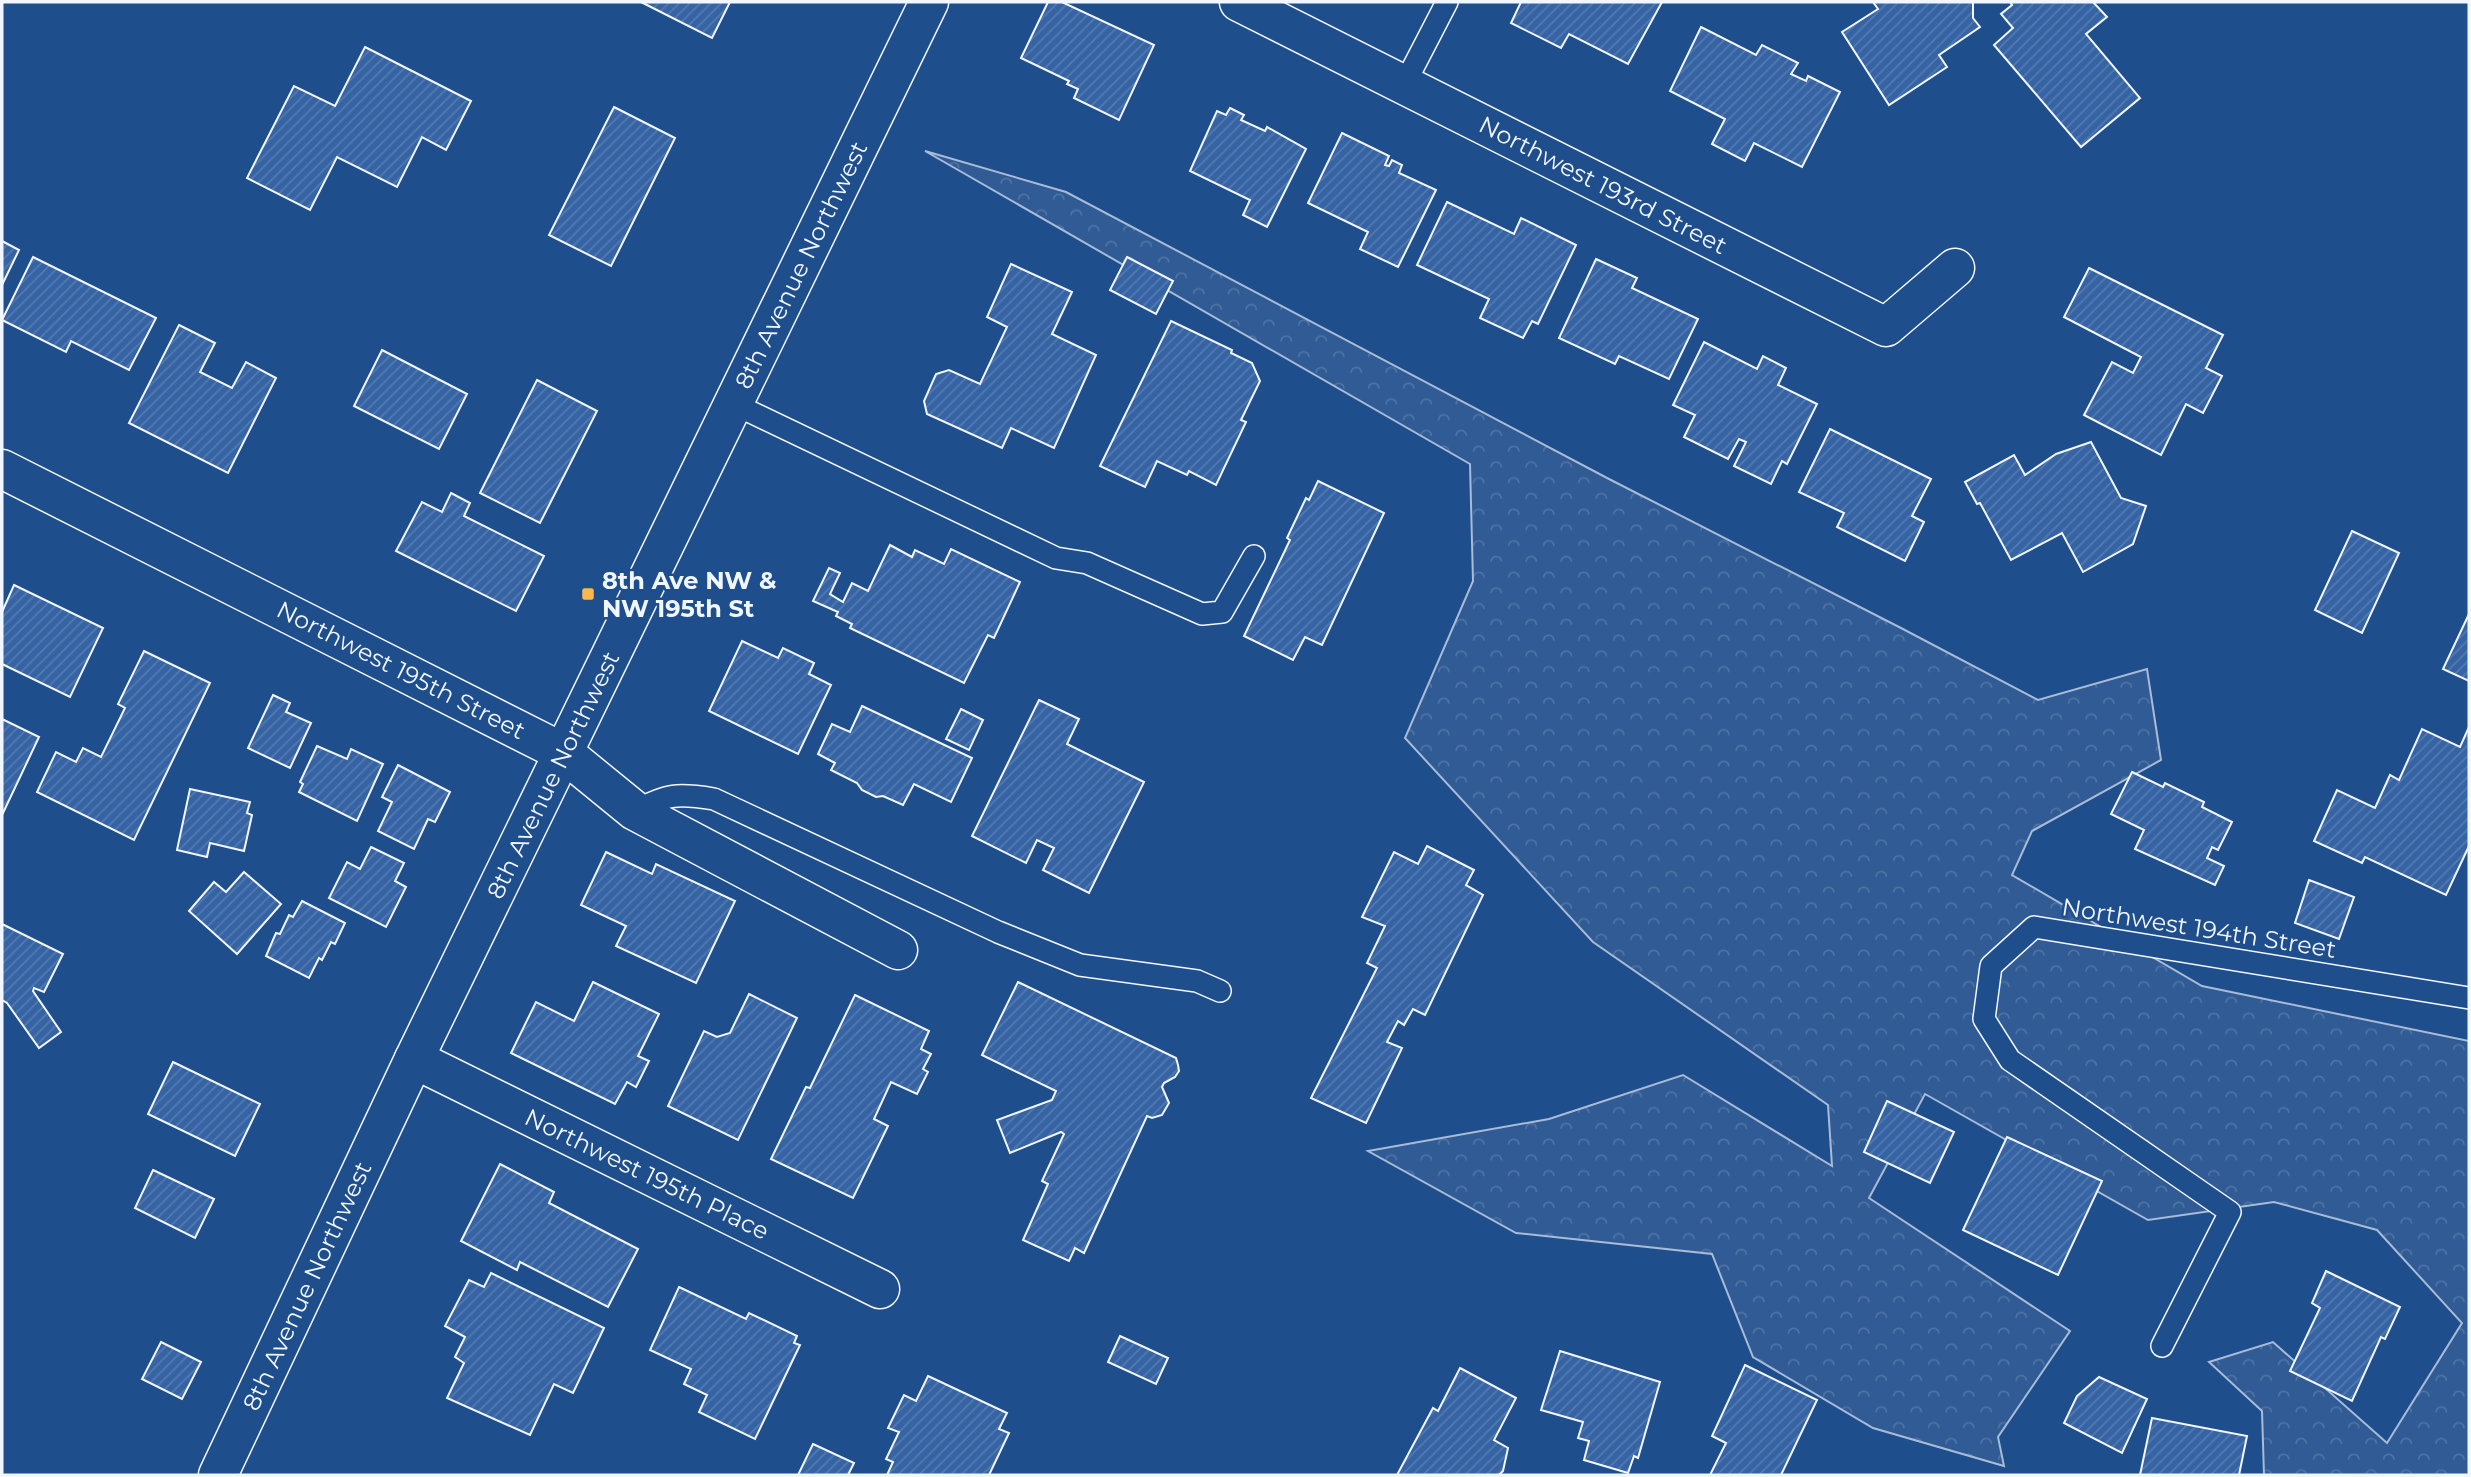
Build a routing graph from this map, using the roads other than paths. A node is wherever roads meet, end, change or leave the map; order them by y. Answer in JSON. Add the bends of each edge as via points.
{"nodes":[{"id":1,"x":929,"y":2,"type":"edge"},
{"id":2,"x":1239,"y":2,"type":"edge"},
{"id":3,"x":1447,"y":2,"type":"edge"},
{"id":4,"x":1404,"y":85,"type":"junction"},
{"id":5,"x":1955,"y":268,"type":"dead end"},
{"id":6,"x":734,"y":404,"type":"junction"},
{"id":7,"x":2,"y":469,"type":"edge"},
{"id":8,"x":1254,"y":556,"type":"dead end"},
{"id":9,"x":565,"y":753,"type":"junction"},
{"id":10,"x":635,"y":811,"type":"junction"},
{"id":11,"x":898,"y":950,"type":"dead end"},
{"id":12,"x":1220,"y":991,"type":"dead end"},
{"id":13,"x":2469,"y":998,"type":"edge"},
{"id":14,"x":414,"y":1059,"type":"junction"},
{"id":15,"x":880,"y":1289,"type":"dead end"},
{"id":16,"x":2162,"y":1346,"type":"dead end"},
{"id":17,"x":218,"y":1475,"type":"edge"}],
"edges":[{"from":1,"to":6,"type":"street","name":"8th Avenue Northwest"},
{"from":2,"to":4,"type":"street","name":"Northwest 193rd Street"},
{"from":3,"to":4,"type":"lane"},
{"from":4,"to":5,"type":"street","name":"Northwest 193rd Street","via":[[1886,327]]},
{"from":6,"to":8,"type":"lane","via":[[1056,558],[1087,563],[1202,614],[1222,612]]},
{"from":6,"to":9,"type":"street","name":"8th Avenue Northwest"},
{"from":7,"to":9,"type":"street","name":"Northwest 195th Street"},
{"from":9,"to":10,"type":"street","name":"Northwest 195th Street"},
{"from":9,"to":14,"type":"street","name":"8th Avenue Northwest"},
{"from":10,"to":11,"type":"street","name":"Northwest 195th Street"},
{"from":10,"to":12,"type":"lane","via":[[662,797],[685,794],[715,799],[998,932],[1080,965],[1197,981]]},
{"from":13,"to":16,"type":"lane","name":"Northwest 194th Street","via":[[2034,928],[1991,966],[1984,1019],[2010,1060],[2230,1212]]},
{"from":14,"to":15,"type":"street","name":"Northwest 195th Place"},
{"from":14,"to":17,"type":"street","name":"8th Avenue Northwest"}]}
